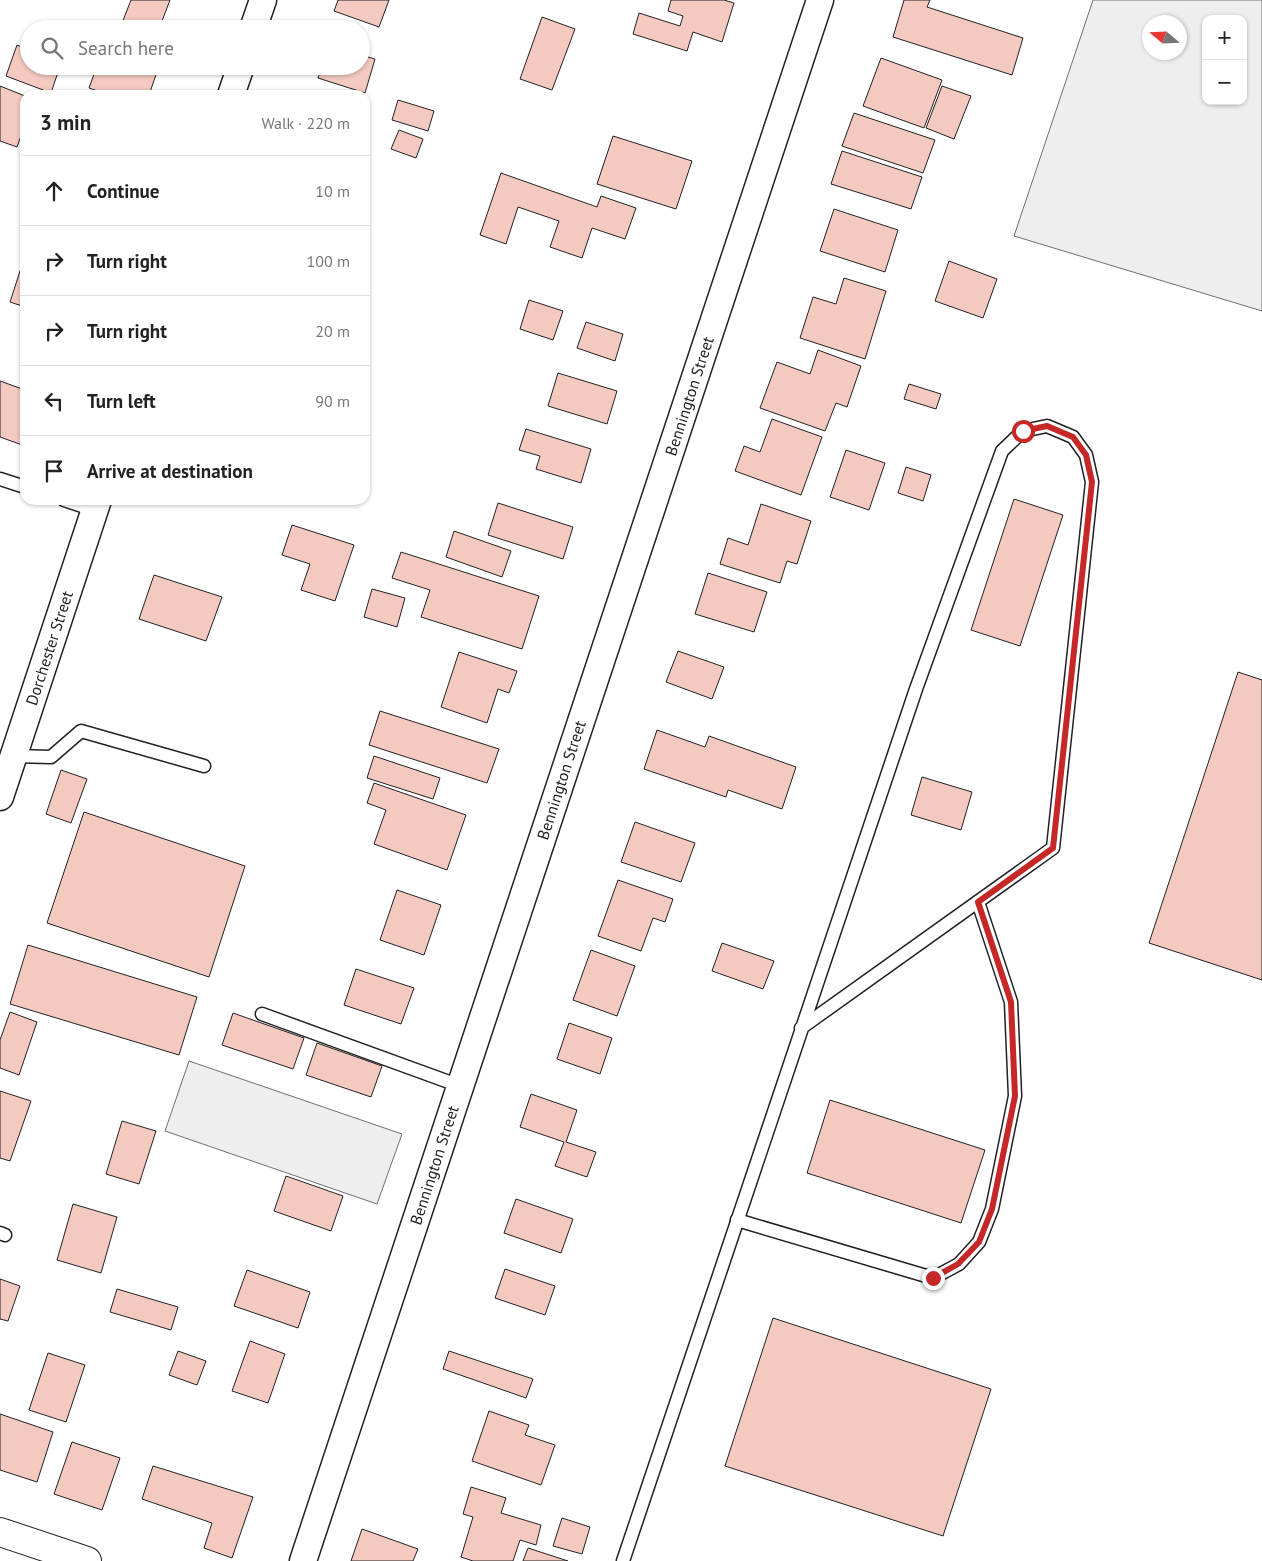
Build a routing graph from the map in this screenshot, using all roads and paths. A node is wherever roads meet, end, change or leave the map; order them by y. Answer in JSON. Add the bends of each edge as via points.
{"nodes":[{"id":1,"x":263,"y":0,"type":"edge"},
{"id":2,"x":820,"y":0,"type":"edge"},
{"id":3,"x":256,"y":20,"type":"edge"},
{"id":4,"x":238,"y":75,"type":"edge"},
{"id":5,"x":233,"y":90,"type":"edge"},
{"id":6,"x":0,"y":478,"type":"edge"},
{"id":7,"x":20,"y":485,"type":"edge"},
{"id":8,"x":96,"y":505,"type":"edge"},
{"id":9,"x":14,"y":756,"type":"junction"},
{"id":10,"x":204,"y":766,"type":"dead end"},
{"id":11,"x":0,"y":796,"type":"edge"},
{"id":12,"x":978,"y":902,"type":"junction"},
{"id":13,"x":262,"y":1014,"type":"dead end"},
{"id":14,"x":801,"y":1028,"type":"junction"},
{"id":15,"x":460,"y":1086,"type":"junction"},
{"id":16,"x":737,"y":1220,"type":"junction"},
{"id":17,"x":0,"y":1532,"type":"edge"},
{"id":18,"x":87,"y":1561,"type":"edge"},
{"id":19,"x":303,"y":1561,"type":"edge"},
{"id":20,"x":623,"y":1561,"type":"edge"}],
"edges":[{"from":1,"to":3,"type":"street"},
{"from":2,"to":15,"type":"street","name":"Bennington Street"},
{"from":4,"to":5,"type":"street"},
{"from":6,"to":7,"type":"lane"},
{"from":8,"to":9,"type":"street","name":"Dorchester Street"},
{"from":9,"to":10,"type":"lane","via":[[51,757],[81,731]]},
{"from":9,"to":11,"type":"street","name":"Dorchester Street"},
{"from":12,"to":14,"type":"lane"},
{"from":12,"to":14,"type":"lane","via":[[1053,848],[1092,482],[1086,455],[1073,437],[1047,426],[1023,431],[1002,451],[916,689]]},
{"from":12,"to":16,"type":"lane","via":[[1011,1002],[1015,1096],[992,1209],[979,1242],[958,1264],[933,1278]]},
{"from":13,"to":15,"type":"lane"},
{"from":14,"to":16,"type":"lane"},
{"from":15,"to":19,"type":"street","name":"Bennington Street"},
{"from":16,"to":20,"type":"lane"},
{"from":17,"to":18,"type":"main road"}]}
